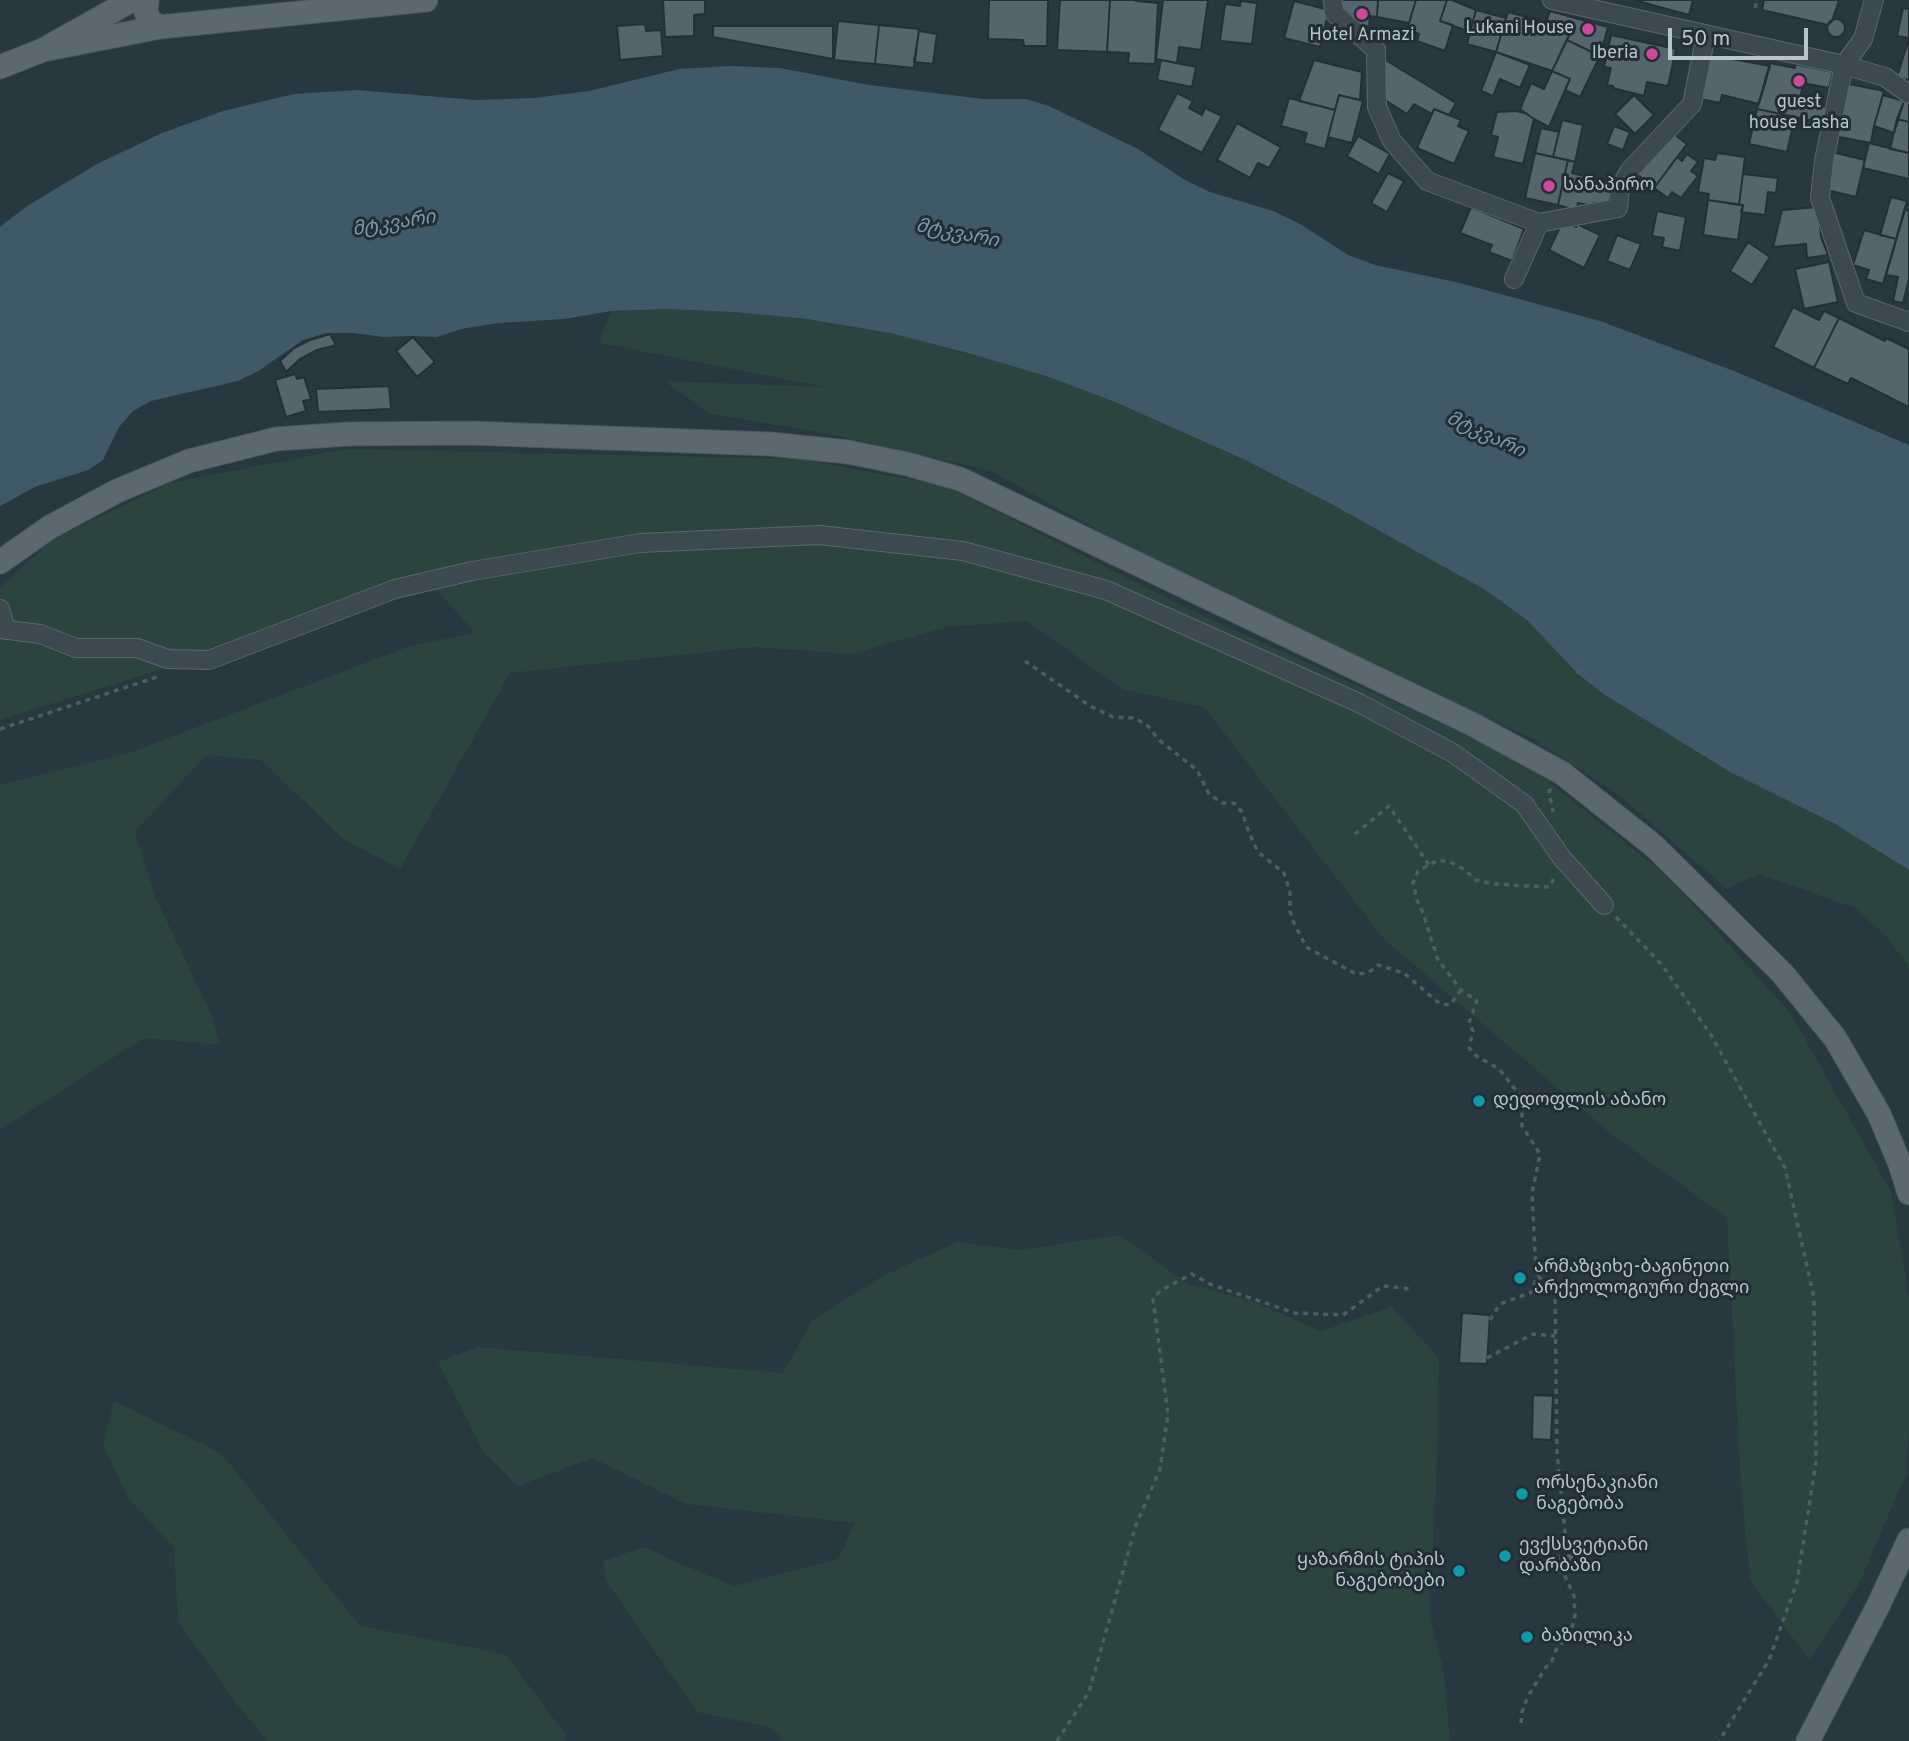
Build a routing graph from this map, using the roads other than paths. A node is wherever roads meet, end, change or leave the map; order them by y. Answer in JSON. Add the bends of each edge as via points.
{"nodes":[{"id":1,"x":132,"y":0,"type":"edge"},
{"id":2,"x":148,"y":0,"type":"edge"},
{"id":3,"x":426,"y":0,"type":"edge"},
{"id":4,"x":1333,"y":0,"type":"edge"},
{"id":5,"x":1552,"y":0,"type":"edge"},
{"id":6,"x":1874,"y":0,"type":"edge"},
{"id":7,"x":160,"y":27,"type":"junction"},
{"id":8,"x":1706,"y":35,"type":"junction"},
{"id":9,"x":43,"y":50,"type":"junction"},
{"id":10,"x":1844,"y":65,"type":"junction"},
{"id":11,"x":0,"y":66,"type":"edge"},
{"id":12,"x":1909,"y":94,"type":"edge"},
{"id":13,"x":1539,"y":223,"type":"junction"},
{"id":14,"x":1514,"y":279,"type":"dead end"},
{"id":15,"x":1909,"y":322,"type":"edge"},
{"id":16,"x":0,"y":562,"type":"edge"},
{"id":17,"x":0,"y":609,"type":"edge"},
{"id":18,"x":3,"y":629,"type":"edge"},
{"id":19,"x":1604,"y":905,"type":"road end"},
{"id":20,"x":1909,"y":1193,"type":"edge"},
{"id":21,"x":1909,"y":1539,"type":"edge"},
{"id":22,"x":1808,"y":1741,"type":"edge"}],
"edges":[{"from":1,"to":9,"type":"main road"},
{"from":2,"to":7,"type":"main road","via":[[146,13]]},
{"from":3,"to":7,"type":"main road"},
{"from":4,"to":13,"type":"street","via":[[1334,13],[1377,50],[1377,107],[1392,141],[1427,181]]},
{"from":5,"to":8,"type":"street"},
{"from":6,"to":10,"type":"street","via":[[1863,39]]},
{"from":7,"to":9,"type":"main road"},
{"from":8,"to":10,"type":"street"},
{"from":8,"to":13,"type":"street","via":[[1692,104],[1630,170],[1620,187],[1618,208]]},
{"from":9,"to":11,"type":"main road"},
{"from":10,"to":12,"type":"street","via":[[1885,77]]},
{"from":10,"to":15,"type":"street","via":[[1820,198],[1856,303]]},
{"from":13,"to":14,"type":"street"},
{"from":16,"to":20,"type":"main road","via":[[50,527],[117,491],[189,461],[276,439],[348,433],[469,433],[770,444],[848,452],[960,479],[1472,724],[1562,773],[1654,846],[1782,973],[1835,1038],[1879,1114]]},
{"from":17,"to":18,"type":"street"},
{"from":18,"to":19,"type":"street","via":[[40,634],[76,648],[137,648],[168,659],[209,660],[395,589],[640,543],[819,535],[963,551],[1106,590],[1359,704],[1453,753],[1524,804],[1562,858]]},
{"from":21,"to":22,"type":"main road"}]}
